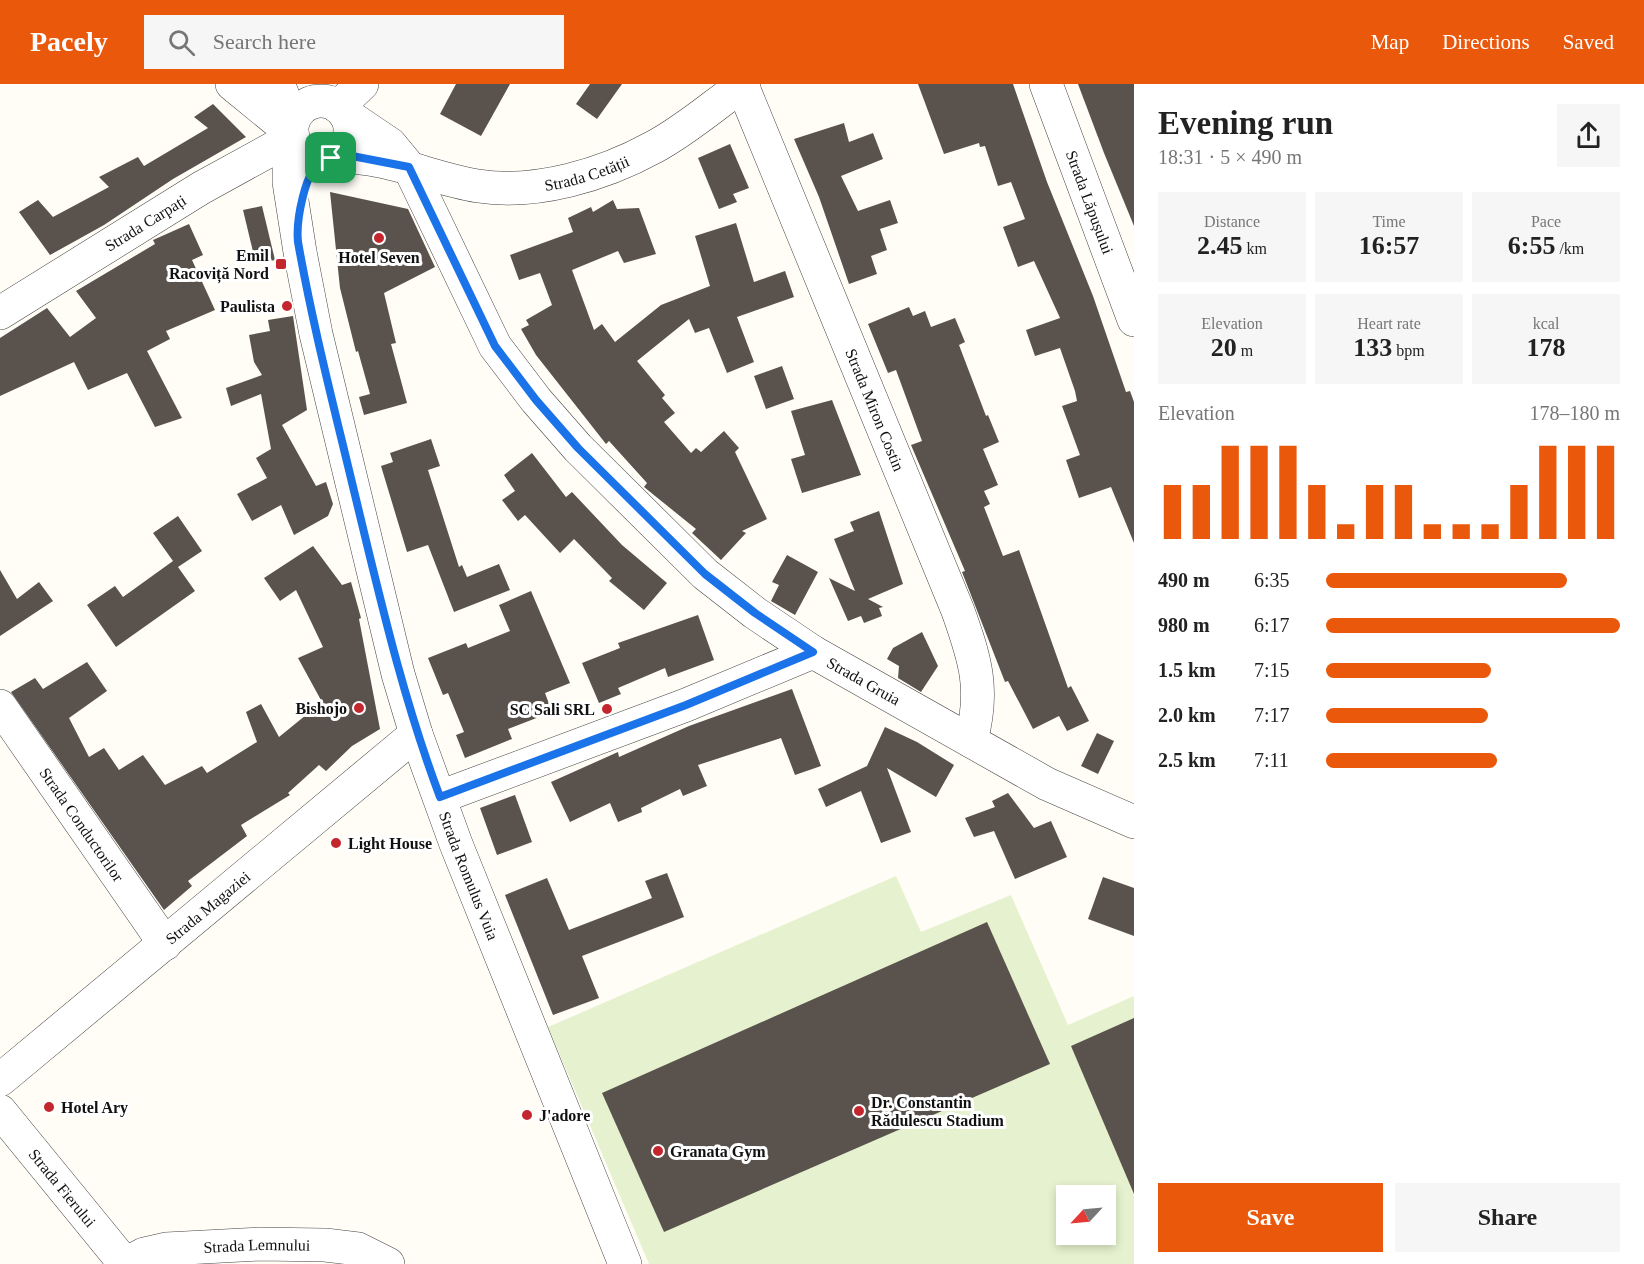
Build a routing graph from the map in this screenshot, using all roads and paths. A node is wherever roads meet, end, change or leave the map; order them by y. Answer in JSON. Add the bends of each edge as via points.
{"nodes":[{"id":1,"x":232,"y":84,"type":"edge"},
{"id":2,"x":362,"y":84,"type":"edge"},
{"id":3,"x":1046,"y":84,"type":"edge"},
{"id":4,"x":743,"y":85,"type":"edge"},
{"id":5,"x":271,"y":87,"type":"edge"},
{"id":6,"x":332,"y":107,"type":"junction"},
{"id":7,"x":307,"y":147,"type":"junction"},
{"id":8,"x":409,"y":167,"type":"junction"},
{"id":9,"x":0,"y":313,"type":"edge"},
{"id":10,"x":1134,"y":320,"type":"edge"},
{"id":11,"x":813,"y":652,"type":"junction"},
{"id":12,"x":0,"y":706,"type":"edge"},
{"id":13,"x":416,"y":734,"type":"junction"},
{"id":14,"x":971,"y":741,"type":"junction"},
{"id":15,"x":440,"y":797,"type":"junction"},
{"id":16,"x":1134,"y":822,"type":"edge"},
{"id":17,"x":165,"y":944,"type":"junction"},
{"id":18,"x":0,"y":1080,"type":"edge"},
{"id":19,"x":0,"y":1110,"type":"edge"},
{"id":20,"x":125,"y":1264,"type":"edge"},
{"id":21,"x":388,"y":1264,"type":"edge"},
{"id":22,"x":625,"y":1264,"type":"edge"}],
"edges":[{"from":1,"to":7,"type":"street"},
{"from":2,"to":6,"type":"street"},
{"from":3,"to":10,"type":"street","name":"Strada Lăpușului"},
{"from":4,"to":8,"type":"street","name":"Strada Cetății","via":[[654,147],[606,169],[567,180],[523,187],[480,186]]},
{"from":4,"to":14,"type":"street","name":"Strada Miron Costin","via":[[976,661],[978,715]]},
{"from":5,"to":6,"type":"street"},
{"from":6,"to":7,"type":"street","via":[[296,114]]},
{"from":6,"to":7,"type":"street","via":[[350,127],[347,142]]},
{"from":6,"to":8,"type":"street","via":[[390,144]]},
{"from":7,"to":8,"type":"street","name":"Strada Cetății"},
{"from":7,"to":9,"type":"street","name":"Strada Carpați","via":[[201,188]]},
{"from":7,"to":13,"type":"street","name":"Strada Romulus Vuia","via":[[289,166],[289,182],[316,334],[395,663]]},
{"from":8,"to":11,"type":"street","name":"Strada Gruia","via":[[495,346],[536,400],[578,448],[705,574]]},
{"from":11,"to":14,"type":"street","name":"Strada Gruia"},
{"from":11,"to":15,"type":"street","via":[[686,705]]},
{"from":12,"to":17,"type":"street","name":"Strada Conductorilor"},
{"from":13,"to":15,"type":"street","name":"Strada Romulus Vuia"},
{"from":13,"to":17,"type":"street","name":"Strada Magaziei"},
{"from":14,"to":16,"type":"street","name":"Strada Gruia","via":[[1047,784]]},
{"from":15,"to":22,"type":"street","name":"Strada Romulus Vuia"},
{"from":17,"to":18,"type":"street","name":"Strada Magaziei"},
{"from":19,"to":20,"type":"street","name":"Strada Fierului"},
{"from":20,"to":21,"type":"street","name":"Strada Lemnului","via":[[166,1249],[325,1245],[358,1249]]}]}
